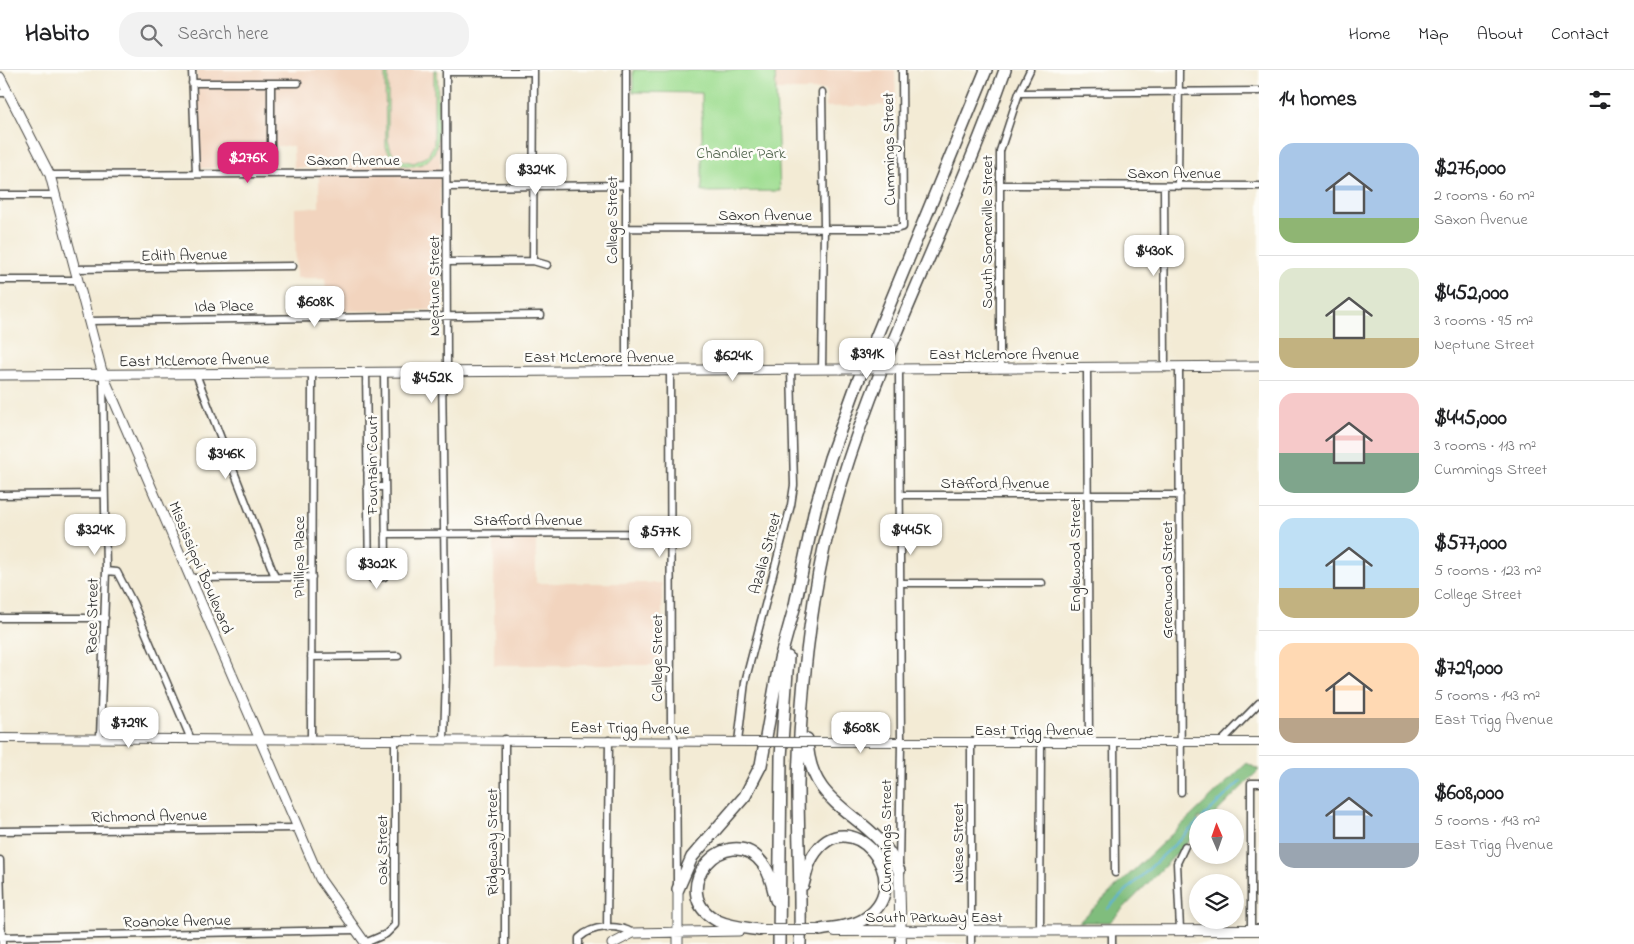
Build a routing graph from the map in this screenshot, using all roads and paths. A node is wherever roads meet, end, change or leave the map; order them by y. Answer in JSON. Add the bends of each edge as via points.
{"nodes":[{"id":1,"x":192,"y":70,"type":"edge"},
{"id":2,"x":626,"y":70,"type":"edge"},
{"id":3,"x":902,"y":70,"type":"edge"},
{"id":4,"x":986,"y":70,"type":"edge"},
{"id":5,"x":1005,"y":70,"type":"edge"},
{"id":6,"x":1030,"y":70,"type":"edge"},
{"id":7,"x":1179,"y":70,"type":"edge"},
{"id":8,"x":446,"y":71,"type":"edge"},
{"id":9,"x":534,"y":71,"type":"edge"},
{"id":10,"x":0,"y":77,"type":"edge"},
{"id":11,"x":192,"y":83,"type":"junction"},
{"id":12,"x":298,"y":83,"type":"dead end"},
{"id":13,"x":272,"y":84,"type":"junction"},
{"id":14,"x":1179,"y":91,"type":"junction"},
{"id":15,"x":1259,"y":91,"type":"edge"},
{"id":16,"x":822,"y":92,"type":"dead end"},
{"id":17,"x":1019,"y":92,"type":"junction"},
{"id":18,"x":4,"y":93,"type":"edge"},
{"id":19,"x":271,"y":172,"type":"junction"},
{"id":20,"x":447,"y":173,"type":"junction"},
{"id":21,"x":196,"y":174,"type":"junction"},
{"id":22,"x":50,"y":175,"type":"junction"},
{"id":23,"x":626,"y":185,"type":"junction"},
{"id":24,"x":534,"y":186,"type":"junction"},
{"id":25,"x":1000,"y":186,"type":"junction"},
{"id":26,"x":1164,"y":186,"type":"junction"},
{"id":27,"x":1178,"y":186,"type":"junction"},
{"id":28,"x":1259,"y":186,"type":"edge"},
{"id":29,"x":447,"y":187,"type":"junction"},
{"id":30,"x":0,"y":195,"type":"edge"},
{"id":31,"x":56,"y":195,"type":"junction"},
{"id":32,"x":903,"y":226,"type":"joint"},
{"id":33,"x":626,"y":228,"type":"junction"},
{"id":34,"x":824,"y":228,"type":"junction"},
{"id":35,"x":533,"y":261,"type":"junction"},
{"id":36,"x":447,"y":262,"type":"junction"},
{"id":37,"x":547,"y":265,"type":"dead end"},
{"id":38,"x":293,"y":266,"type":"dead end"},
{"id":39,"x":74,"y":269,"type":"junction"},
{"id":40,"x":0,"y":280,"type":"edge"},
{"id":41,"x":77,"y":280,"type":"junction"},
{"id":42,"x":447,"y":315,"type":"junction"},
{"id":43,"x":541,"y":315,"type":"dead end"},
{"id":44,"x":88,"y":321,"type":"junction"},
{"id":45,"x":1259,"y":366,"type":"edge"},
{"id":46,"x":1086,"y":368,"type":"junction"},
{"id":47,"x":1165,"y":368,"type":"junction"},
{"id":48,"x":1179,"y":368,"type":"junction"},
{"id":49,"x":791,"y":369,"type":"junction"},
{"id":50,"x":822,"y":369,"type":"junction"},
{"id":51,"x":896,"y":369,"type":"junction"},
{"id":52,"x":1000,"y":369,"type":"junction"},
{"id":53,"x":670,"y":370,"type":"junction"},
{"id":54,"x":626,"y":371,"type":"junction"},
{"id":55,"x":442,"y":372,"type":"junction"},
{"id":56,"x":312,"y":373,"type":"junction"},
{"id":57,"x":366,"y":373,"type":"junction"},
{"id":58,"x":384,"y":373,"type":"junction"},
{"id":59,"x":196,"y":374,"type":"junction"},
{"id":60,"x":0,"y":375,"type":"edge"},
{"id":61,"x":103,"y":375,"type":"junction"},
{"id":62,"x":367,"y":470,"type":"junction"},
{"id":63,"x":385,"y":470,"type":"junction"},
{"id":64,"x":367,"y":487,"type":"junction"},
{"id":65,"x":385,"y":487,"type":"junction"},
{"id":66,"x":103,"y":494,"type":"junction"},
{"id":67,"x":0,"y":495,"type":"edge"},
{"id":68,"x":900,"y":495,"type":"junction"},
{"id":69,"x":1180,"y":495,"type":"junction"},
{"id":70,"x":1087,"y":496,"type":"junction"},
{"id":71,"x":444,"y":533,"type":"junction"},
{"id":72,"x":670,"y":533,"type":"junction"},
{"id":73,"x":385,"y":534,"type":"junction"},
{"id":74,"x":106,"y":571,"type":"junction"},
{"id":75,"x":312,"y":577,"type":"junction"},
{"id":76,"x":192,"y":578,"type":"junction"},
{"id":77,"x":275,"y":578,"type":"junction"},
{"id":78,"x":901,"y":583,"type":"junction"},
{"id":79,"x":1042,"y":583,"type":"dead end"},
{"id":80,"x":794,"y":610,"type":"junction"},
{"id":81,"x":0,"y":618,"type":"edge"},
{"id":82,"x":105,"y":618,"type":"junction"},
{"id":83,"x":398,"y":656,"type":"dead end"},
{"id":84,"x":311,"y":657,"type":"junction"},
{"id":85,"x":1259,"y":703,"type":"edge"},
{"id":86,"x":802,"y":707,"type":"junction"},
{"id":87,"x":100,"y":737,"type":"junction"},
{"id":88,"x":0,"y":738,"type":"edge"},
{"id":89,"x":190,"y":738,"type":"junction"},
{"id":90,"x":258,"y":739,"type":"junction"},
{"id":91,"x":505,"y":739,"type":"junction"},
{"id":92,"x":311,"y":740,"type":"junction"},
{"id":93,"x":395,"y":740,"type":"junction"},
{"id":94,"x":444,"y":740,"type":"junction"},
{"id":95,"x":609,"y":740,"type":"junction"},
{"id":96,"x":738,"y":742,"type":"junction"},
{"id":97,"x":971,"y":742,"type":"junction"},
{"id":98,"x":1041,"y":742,"type":"junction"},
{"id":99,"x":1088,"y":742,"type":"junction"},
{"id":100,"x":1114,"y":742,"type":"junction"},
{"id":101,"x":1181,"y":742,"type":"junction"},
{"id":102,"x":1221,"y":742,"type":"junction"},
{"id":103,"x":1259,"y":742,"type":"edge"},
{"id":104,"x":676,"y":743,"type":"junction"},
{"id":105,"x":901,"y":743,"type":"junction"},
{"id":106,"x":1259,"y":783,"type":"edge"},
{"id":107,"x":1181,"y":792,"type":"dead end"},
{"id":108,"x":297,"y":828,"type":"junction"},
{"id":109,"x":0,"y":831,"type":"edge"},
{"id":110,"x":1185,"y":846,"type":"dead end"},
{"id":111,"x":0,"y":860,"type":"edge"},
{"id":112,"x":899,"y":871,"type":"junction"},
{"id":113,"x":1115,"y":873,"type":"dead end"},
{"id":114,"x":678,"y":889,"type":"junction"},
{"id":115,"x":800,"y":896,"type":"junction"},
{"id":116,"x":779,"y":909,"type":"junction"},
{"id":117,"x":608,"y":928,"type":"junction"},
{"id":118,"x":356,"y":930,"type":"junction"},
{"id":119,"x":760,"y":930,"type":"junction"},
{"id":120,"x":820,"y":930,"type":"junction"},
{"id":121,"x":971,"y":930,"type":"junction"},
{"id":122,"x":1040,"y":930,"type":"junction"},
{"id":123,"x":1112,"y":930,"type":"junction"},
{"id":124,"x":1180,"y":930,"type":"junction"},
{"id":125,"x":1255,"y":930,"type":"edge"},
{"id":126,"x":678,"y":932,"type":"junction"},
{"id":127,"x":901,"y":932,"type":"junction"},
{"id":128,"x":633,"y":933,"type":"junction"},
{"id":129,"x":1,"y":939,"type":"edge"},
{"id":130,"x":365,"y":943,"type":"edge"},
{"id":131,"x":505,"y":944,"type":"edge"},
{"id":132,"x":579,"y":944,"type":"edge"},
{"id":133,"x":612,"y":944,"type":"edge"},
{"id":134,"x":678,"y":944,"type":"edge"},
{"id":135,"x":779,"y":944,"type":"edge"},
{"id":136,"x":800,"y":944,"type":"edge"},
{"id":137,"x":901,"y":944,"type":"edge"},
{"id":138,"x":971,"y":944,"type":"edge"},
{"id":139,"x":1112,"y":944,"type":"edge"}],
"edges":[{"from":1,"to":11,"type":"street"},
{"from":2,"to":23,"type":"street","name":"College Street"},
{"from":3,"to":32,"type":"street","name":"Cummings Street"},
{"from":4,"to":80,"type":"highway","via":[[848,405],[815,509]]},
{"from":5,"to":86,"type":"highway","via":[[847,463],[816,587]]},
{"from":6,"to":17,"type":"street","name":"South Somerville Street"},
{"from":7,"to":14,"type":"street"},
{"from":8,"to":9,"type":"street"},
{"from":8,"to":20,"type":"street","name":"Neptune Street"},
{"from":9,"to":24,"type":"street"},
{"from":10,"to":18,"type":"main road","name":"Mississippi Boulevard"},
{"from":11,"to":13,"type":"street"},
{"from":11,"to":21,"type":"street"},
{"from":12,"to":13,"type":"street"},
{"from":13,"to":19,"type":"street"},
{"from":14,"to":15,"type":"street"},
{"from":14,"to":17,"type":"street"},
{"from":14,"to":27,"type":"street"},
{"from":16,"to":34,"type":"street"},
{"from":17,"to":25,"type":"street","name":"South Somerville Street","via":[[1000,151]]},
{"from":18,"to":22,"type":"main road","name":"Mississippi Boulevard"},
{"from":19,"to":20,"type":"street","name":"Saxon Avenue"},
{"from":19,"to":21,"type":"street","name":"Saxon Avenue"},
{"from":20,"to":29,"type":"street","name":"Neptune Street"},
{"from":21,"to":22,"type":"street","name":"Saxon Avenue"},
{"from":22,"to":31,"type":"main road","name":"Mississippi Boulevard"},
{"from":23,"to":24,"type":"street"},
{"from":23,"to":33,"type":"street","name":"College Street"},
{"from":24,"to":29,"type":"street"},
{"from":24,"to":35,"type":"street"},
{"from":25,"to":26,"type":"street","name":"Saxon Avenue"},
{"from":25,"to":52,"type":"street","name":"South Somerville Street"},
{"from":26,"to":27,"type":"street","name":"Saxon Avenue"},
{"from":26,"to":47,"type":"street"},
{"from":27,"to":28,"type":"street","name":"Saxon Avenue"},
{"from":29,"to":36,"type":"street","name":"Neptune Street"},
{"from":30,"to":31,"type":"street"},
{"from":31,"to":39,"type":"main road","name":"Mississippi Boulevard"},
{"from":32,"to":34,"type":"street","name":"Saxon Avenue","via":[[896,229]]},
{"from":33,"to":34,"type":"street","name":"Saxon Avenue"},
{"from":33,"to":54,"type":"street","name":"College Street"},
{"from":34,"to":50,"type":"street"},
{"from":35,"to":36,"type":"street"},
{"from":35,"to":37,"type":"street"},
{"from":36,"to":42,"type":"street","name":"Neptune Street"},
{"from":38,"to":39,"type":"street","name":"Edith Avenue"},
{"from":39,"to":41,"type":"main road","name":"Mississippi Boulevard"},
{"from":40,"to":41,"type":"street"},
{"from":41,"to":44,"type":"main road","name":"Mississippi Boulevard"},
{"from":42,"to":43,"type":"street","name":"Ida Place"},
{"from":42,"to":44,"type":"street","name":"Ida Place"},
{"from":42,"to":55,"type":"street","name":"Neptune Street","via":[[447,366]]},
{"from":44,"to":61,"type":"main road","name":"Mississippi Boulevard"},
{"from":45,"to":48,"type":"main road","name":"East McLemore Avenue"},
{"from":46,"to":47,"type":"main road","name":"East McLemore Avenue"},
{"from":46,"to":52,"type":"main road","name":"East McLemore Avenue"},
{"from":46,"to":70,"type":"street","name":"Englewood Street"},
{"from":47,"to":48,"type":"main road","name":"East McLemore Avenue"},
{"from":48,"to":69,"type":"street","name":"Greenwood Street"},
{"from":49,"to":50,"type":"main road","name":"East McLemore Avenue"},
{"from":49,"to":53,"type":"main road","name":"East McLemore Avenue"},
{"from":49,"to":96,"type":"street","name":"Azalia Street","via":[[794,485],[746,682]]},
{"from":50,"to":51,"type":"main road","name":"East McLemore Avenue","bridge":true},
{"from":51,"to":52,"type":"main road","name":"East McLemore Avenue"},
{"from":51,"to":68,"type":"street","name":"Cummings Street"},
{"from":53,"to":54,"type":"main road","name":"East McLemore Avenue"},
{"from":53,"to":72,"type":"street","name":"College Street"},
{"from":54,"to":55,"type":"main road","name":"East McLemore Avenue"},
{"from":55,"to":58,"type":"main road","name":"East McLemore Avenue"},
{"from":55,"to":71,"type":"street","name":"Neptune Street"},
{"from":56,"to":57,"type":"main road","name":"East McLemore Avenue"},
{"from":56,"to":59,"type":"main road","name":"East McLemore Avenue"},
{"from":56,"to":75,"type":"street","name":"Phillips Place"},
{"from":57,"to":58,"type":"main road","name":"East McLemore Avenue"},
{"from":57,"to":62,"type":"street","name":"Fountain Court"},
{"from":58,"to":63,"type":"street","name":"Fountain Court"},
{"from":59,"to":61,"type":"main road","name":"East McLemore Avenue"},
{"from":59,"to":77,"type":"street"},
{"from":60,"to":61,"type":"main road","name":"East McLemore Avenue"},
{"from":61,"to":66,"type":"street","name":"Race Street"},
{"from":61,"to":76,"type":"main road","name":"Mississippi Boulevard"},
{"from":62,"to":63,"type":"street"},
{"from":62,"to":64,"type":"street","name":"Fountain Court"},
{"from":63,"to":65,"type":"street","name":"Fountain Court"},
{"from":64,"to":65,"type":"street"},
{"from":64,"to":73,"type":"street","name":"Fountain Court","via":[[369,574],[372,579],[384,577],[386,573]]},
{"from":65,"to":73,"type":"street","name":"Fountain Court"},
{"from":66,"to":67,"type":"street"},
{"from":66,"to":74,"type":"street","name":"Race Street"},
{"from":68,"to":70,"type":"street","name":"Stafford Avenue"},
{"from":68,"to":78,"type":"street","name":"Cummings Street"},
{"from":69,"to":70,"type":"street","name":"Stafford Avenue"},
{"from":69,"to":101,"type":"street","name":"Greenwood Street"},
{"from":70,"to":99,"type":"street","name":"Englewood Street"},
{"from":71,"to":72,"type":"street","name":"Stafford Avenue"},
{"from":71,"to":73,"type":"street","name":"Stafford Avenue"},
{"from":71,"to":94,"type":"street","name":"Neptune Street"},
{"from":72,"to":104,"type":"street","name":"College Street","via":[[672,727]]},
{"from":74,"to":82,"type":"street","name":"Race Street"},
{"from":74,"to":89,"type":"street","via":[[117,572],[122,581]]},
{"from":75,"to":77,"type":"street"},
{"from":75,"to":84,"type":"street","name":"Phillips Place"},
{"from":76,"to":77,"type":"street"},
{"from":76,"to":90,"type":"main road","name":"Mississippi Boulevard"},
{"from":78,"to":79,"type":"street"},
{"from":78,"to":105,"type":"street","name":"Cummings Street"},
{"from":80,"to":114,"type":"highway","via":[[780,659],[764,756],[757,774],[745,796],[697,849]]},
{"from":80,"to":116,"type":"highway","via":[[782,722]]},
{"from":81,"to":82,"type":"street"},
{"from":82,"to":87,"type":"street","name":"Race Street"},
{"from":83,"to":84,"type":"street"},
{"from":84,"to":92,"type":"street","name":"Phillips Place"},
{"from":85,"to":102,"type":"street"},
{"from":86,"to":112,"type":"highway","via":[[808,764],[814,778],[834,802],[881,840]]},
{"from":86,"to":115,"type":"highway","via":[[798,785]]},
{"from":87,"to":88,"type":"street","name":"East Trigg Avenue"},
{"from":87,"to":89,"type":"street","name":"East Trigg Avenue"},
{"from":89,"to":90,"type":"street","name":"East Trigg Avenue"},
{"from":90,"to":92,"type":"street","name":"East Trigg Avenue"},
{"from":90,"to":108,"type":"main road","name":"Mississippi Boulevard"},
{"from":91,"to":94,"type":"street","name":"East Trigg Avenue"},
{"from":91,"to":95,"type":"street","name":"East Trigg Avenue"},
{"from":91,"to":131,"type":"street","name":"Ridgeway Street"},
{"from":92,"to":93,"type":"street","name":"East Trigg Avenue"},
{"from":93,"to":94,"type":"street","name":"East Trigg Avenue"},
{"from":93,"to":130,"type":"street","name":"Oak Street","via":[[395,925],[386,934]]},
{"from":95,"to":104,"type":"street","name":"East Trigg Avenue"},
{"from":95,"to":117,"type":"street"},
{"from":96,"to":104,"type":"street","name":"East Trigg Avenue"},
{"from":96,"to":105,"type":"street","name":"East Trigg Avenue","bridge":true},
{"from":97,"to":98,"type":"street","name":"East Trigg Avenue"},
{"from":97,"to":105,"type":"street","name":"East Trigg Avenue"},
{"from":97,"to":121,"type":"street","name":"Niese Street"},
{"from":98,"to":99,"type":"street","name":"East Trigg Avenue"},
{"from":98,"to":122,"type":"street"},
{"from":99,"to":100,"type":"street","name":"East Trigg Avenue"},
{"from":100,"to":101,"type":"street","name":"East Trigg Avenue"},
{"from":100,"to":113,"type":"street"},
{"from":101,"to":102,"type":"street","name":"East Trigg Avenue"},
{"from":101,"to":107,"type":"street","name":"Greenwood Street"},
{"from":102,"to":103,"type":"street","name":"East Trigg Avenue"},
{"from":104,"to":114,"type":"street","name":"College Street"},
{"from":105,"to":112,"type":"street","name":"Cummings Street"},
{"from":106,"to":125,"type":"street","via":[[1251,783]]},
{"from":108,"to":109,"type":"street","name":"Richmond Avenue"},
{"from":108,"to":118,"type":"main road","name":"Mississippi Boulevard","via":[[320,879]]},
{"from":110,"to":124,"type":"street","via":[[1177,863]]},
{"from":111,"to":129,"type":"street"},
{"from":112,"to":127,"type":"main road","name":"Cummings Street"},
{"from":114,"to":126,"type":"main road","name":"College Street"},
{"from":115,"to":120,"type":"highway","via":[[812,857],[826,843],[837,838],[853,838],[864,842],[877,854],[884,883],[876,908],[856,922]]},
{"from":115,"to":136,"type":"highway"},
{"from":116,"to":119,"type":"highway","via":[[768,873],[763,863],[753,855],[728,850],[708,860],[701,869],[697,884],[703,908],[724,923]]},
{"from":116,"to":135,"type":"highway"},
{"from":117,"to":128,"type":"street","via":[[623,927]]},
{"from":117,"to":132,"type":"street","via":[[585,932],[579,938]]},
{"from":118,"to":129,"type":"street","name":"Roanoke Avenue"},
{"from":118,"to":130,"type":"main road","name":"Mississippi Boulevard"},
{"from":119,"to":120,"type":"main road","name":"South Parkway East","bridge":true},
{"from":119,"to":126,"type":"main road","name":"South Parkway East"},
{"from":120,"to":127,"type":"main road","name":"South Parkway East"},
{"from":121,"to":122,"type":"main road","name":"South Parkway East"},
{"from":121,"to":127,"type":"main road","name":"South Parkway East"},
{"from":121,"to":138,"type":"street","name":"Niese Street"},
{"from":122,"to":123,"type":"main road","name":"South Parkway East"},
{"from":123,"to":124,"type":"main road","name":"South Parkway East"},
{"from":123,"to":139,"type":"street"},
{"from":124,"to":125,"type":"main road","name":"South Parkway East"},
{"from":126,"to":128,"type":"main road","name":"South Parkway East"},
{"from":126,"to":134,"type":"main road","name":"College Street"},
{"from":127,"to":137,"type":"main road","name":"Cummings Street"},
{"from":128,"to":133,"type":"main road","name":"South Parkway East"}]}
